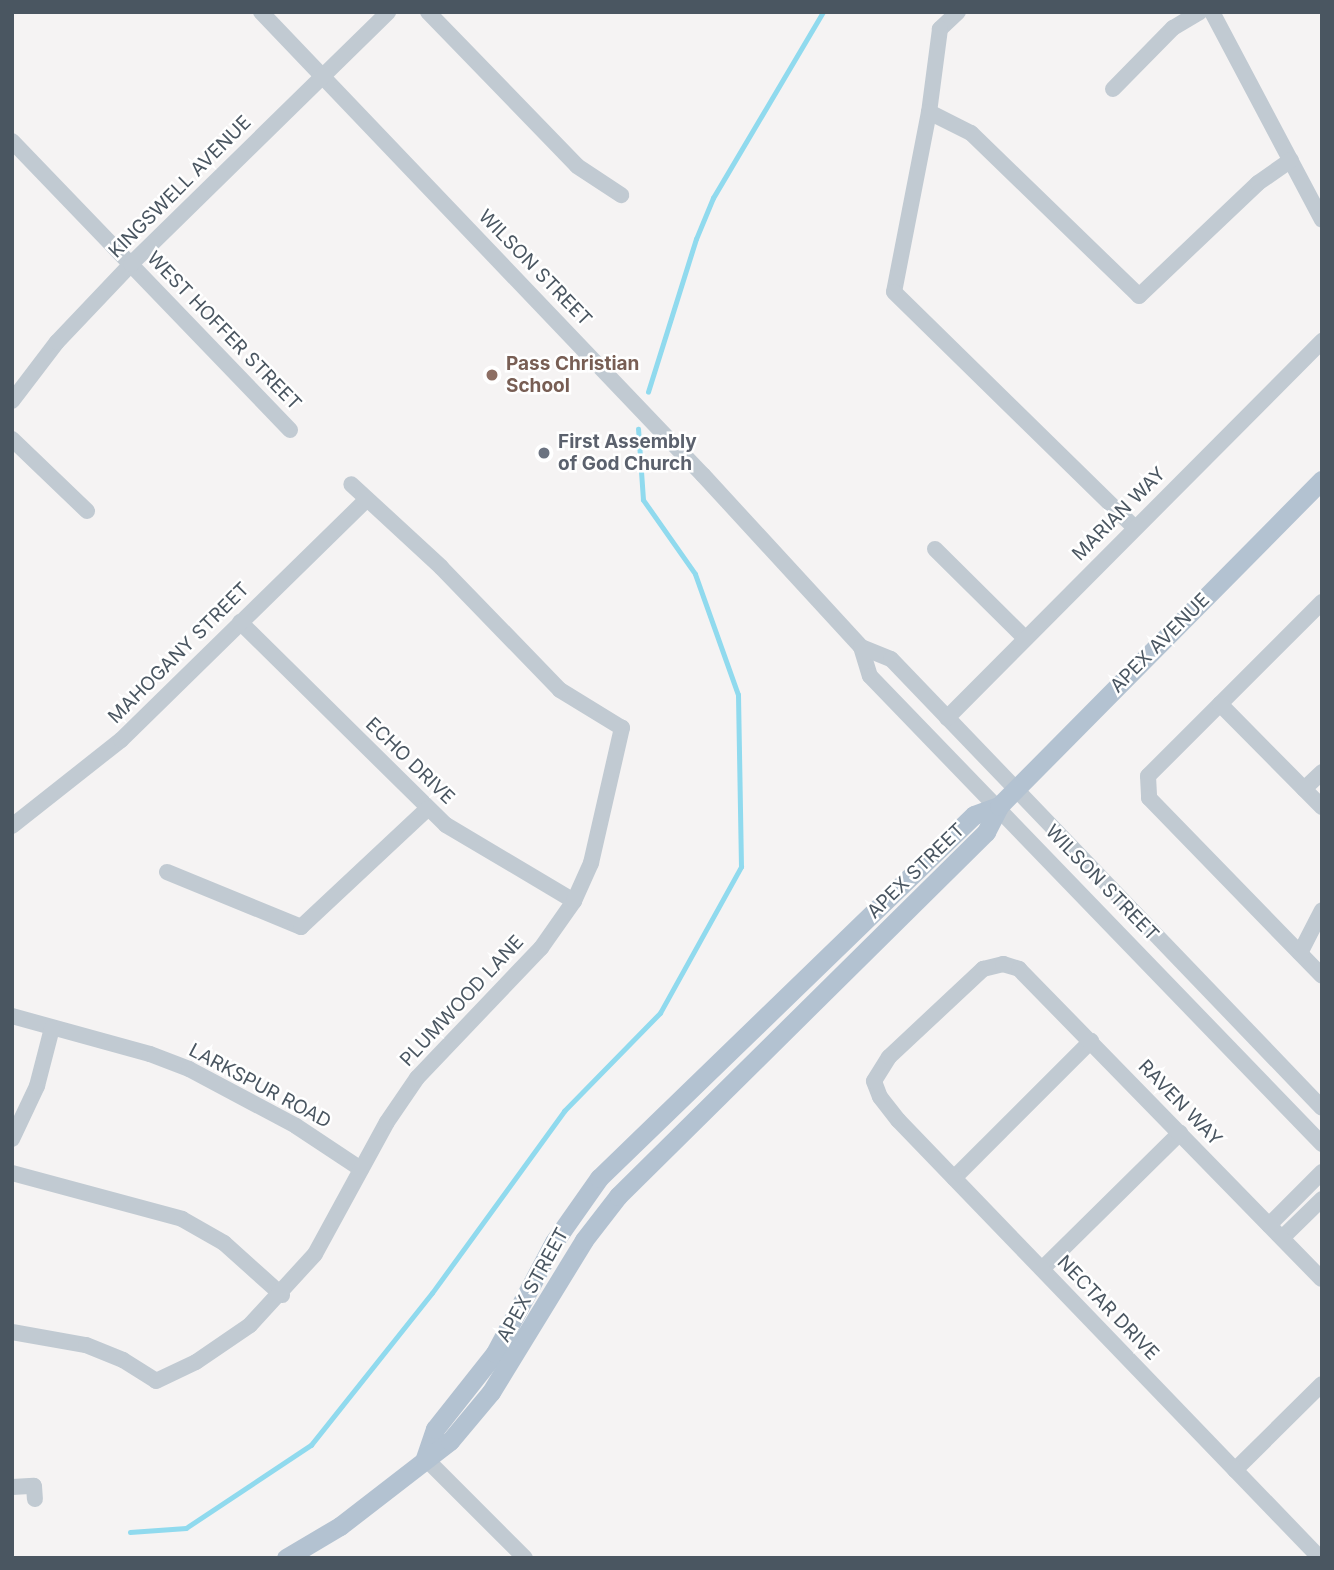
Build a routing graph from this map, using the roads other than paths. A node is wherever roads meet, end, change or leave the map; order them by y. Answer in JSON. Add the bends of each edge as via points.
{"nodes":[{"id":1,"x":261,"y":12,"type":"edge"},
{"id":2,"x":388,"y":12,"type":"edge"},
{"id":3,"x":428,"y":12,"type":"edge"},
{"id":4,"x":958,"y":12,"type":"edge"},
{"id":5,"x":1200,"y":12,"type":"edge"},
{"id":6,"x":1212,"y":12,"type":"edge"},
{"id":7,"x":322,"y":75,"type":"junction"},
{"id":8,"x":1113,"y":89,"type":"dead end"},
{"id":9,"x":929,"y":112,"type":"junction"},
{"id":10,"x":12,"y":141,"type":"edge"},
{"id":11,"x":1290,"y":160,"type":"junction"},
{"id":12,"x":621,"y":195,"type":"dead end"},
{"id":13,"x":1322,"y":220,"type":"edge"},
{"id":14,"x":131,"y":264,"type":"junction"},
{"id":15,"x":1322,"y":341,"type":"edge"},
{"id":16,"x":12,"y":401,"type":"edge"},
{"id":17,"x":290,"y":430,"type":"dead end"},
{"id":18,"x":12,"y":439,"type":"edge"},
{"id":19,"x":1322,"y":480,"type":"edge"},
{"id":20,"x":351,"y":484,"type":"dead end"},
{"id":21,"x":366,"y":500,"type":"junction"},
{"id":22,"x":87,"y":512,"type":"dead end"},
{"id":23,"x":1135,"y":527,"type":"junction"},
{"id":24,"x":935,"y":549,"type":"dead end"},
{"id":25,"x":1322,"y":602,"type":"edge"},
{"id":26,"x":240,"y":622,"type":"junction"},
{"id":27,"x":1025,"y":638,"type":"junction"},
{"id":28,"x":861,"y":647,"type":"junction"},
{"id":29,"x":1220,"y":704,"type":"junction"},
{"id":30,"x":947,"y":718,"type":"junction"},
{"id":31,"x":1322,"y":772,"type":"edge"},
{"id":32,"x":1016,"y":789,"type":"junction"},
{"id":33,"x":1304,"y":789,"type":"junction"},
{"id":34,"x":999,"y":806,"type":"junction"},
{"id":35,"x":1322,"y":807,"type":"edge"},
{"id":36,"x":427,"y":809,"type":"junction"},
{"id":37,"x":12,"y":826,"type":"edge"},
{"id":38,"x":167,"y":872,"type":"dead end"},
{"id":39,"x":574,"y":901,"type":"junction"},
{"id":40,"x":1322,"y":910,"type":"edge"},
{"id":41,"x":1300,"y":953,"type":"junction"},
{"id":42,"x":1322,"y":976,"type":"edge"},
{"id":43,"x":12,"y":1016,"type":"edge"},
{"id":44,"x":52,"y":1028,"type":"junction"},
{"id":45,"x":1091,"y":1041,"type":"junction"},
{"id":46,"x":874,"y":1081,"type":"joint"},
{"id":47,"x":1322,"y":1108,"type":"edge"},
{"id":48,"x":1180,"y":1133,"type":"junction"},
{"id":49,"x":12,"y":1139,"type":"edge"},
{"id":50,"x":1322,"y":1144,"type":"edge"},
{"id":51,"x":361,"y":1169,"type":"junction"},
{"id":52,"x":1322,"y":1172,"type":"edge"},
{"id":53,"x":12,"y":1173,"type":"edge"},
{"id":54,"x":954,"y":1178,"type":"junction"},
{"id":55,"x":1322,"y":1199,"type":"edge"},
{"id":56,"x":1269,"y":1225,"type":"junction"},
{"id":57,"x":1282,"y":1238,"type":"junction"},
{"id":58,"x":1042,"y":1269,"type":"junction"},
{"id":59,"x":1322,"y":1279,"type":"edge"},
{"id":60,"x":282,"y":1294,"type":"junction"},
{"id":61,"x":12,"y":1332,"type":"edge"},
{"id":62,"x":1322,"y":1384,"type":"edge"},
{"id":63,"x":425,"y":1458,"type":"junction"},
{"id":64,"x":1235,"y":1470,"type":"junction"},
{"id":65,"x":12,"y":1487,"type":"edge"},
{"id":66,"x":35,"y":1499,"type":"dead end"},
{"id":67,"x":286,"y":1558,"type":"edge"},
{"id":68,"x":525,"y":1558,"type":"edge"},
{"id":69,"x":1320,"y":1558,"type":"edge"}],
"edges":[{"from":1,"to":7,"type":"street","name":"WILSON STREET"},
{"from":2,"to":7,"type":"street","name":"KINGSWELL AVENUE"},
{"from":3,"to":12,"type":"street","via":[[577,166]]},
{"from":4,"to":9,"type":"street","via":[[940,29]]},
{"from":5,"to":8,"type":"street","via":[[1174,28]]},
{"from":6,"to":11,"type":"street"},
{"from":7,"to":14,"type":"street","name":"KINGSWELL AVENUE"},
{"from":7,"to":28,"type":"street","name":"WILSON STREET"},
{"from":9,"to":11,"type":"street","via":[[971,133],[1139,296],[1258,183]]},
{"from":9,"to":23,"type":"street","via":[[894,292]]},
{"from":10,"to":14,"type":"street","name":"WEST HOFFER STREET"},
{"from":11,"to":13,"type":"street"},
{"from":14,"to":16,"type":"street","name":"KINGSWELL AVENUE","via":[[57,342]]},
{"from":14,"to":17,"type":"street","name":"WEST HOFFER STREET"},
{"from":15,"to":23,"type":"street","name":"MARIAN WAY"},
{"from":18,"to":22,"type":"street"},
{"from":19,"to":32,"type":"main road","name":"APEX AVENUE"},
{"from":20,"to":21,"type":"street"},
{"from":21,"to":26,"type":"street","name":"MAHOGANY STREET"},
{"from":21,"to":39,"type":"street","name":"PLUMWOOD LANE","via":[[441,567],[560,690],[622,728],[596,844]]},
{"from":23,"to":27,"type":"street","name":"MARIAN WAY"},
{"from":24,"to":27,"type":"street"},
{"from":25,"to":29,"type":"street"},
{"from":26,"to":36,"type":"street","name":"ECHO DRIVE"},
{"from":26,"to":37,"type":"street","name":"MAHOGANY STREET","via":[[121,740]]},
{"from":27,"to":30,"type":"street","name":"MARIAN WAY"},
{"from":28,"to":30,"type":"street","name":"WILSON STREET","via":[[891,659]]},
{"from":28,"to":34,"type":"street","name":"WILSON STREET","via":[[870,676]]},
{"from":29,"to":33,"type":"street"},
{"from":29,"to":41,"type":"street","via":[[1148,776],[1149,797]]},
{"from":30,"to":32,"type":"street","name":"WILSON STREET"},
{"from":31,"to":33,"type":"street"},
{"from":32,"to":34,"type":"main road","name":"APEX AVENUE"},
{"from":32,"to":47,"type":"street","name":"WILSON STREET"},
{"from":33,"to":35,"type":"street"},
{"from":34,"to":50,"type":"street","name":"WILSON STREET"},
{"from":34,"to":63,"type":"main road","name":"APEX STREET","via":[[974,815],[599,1178],[554,1242],[495,1353],[435,1429]]},
{"from":36,"to":38,"type":"street","via":[[301,927]]},
{"from":36,"to":39,"type":"street","name":"ECHO DRIVE","via":[[466,841]]},
{"from":39,"to":51,"type":"street","name":"PLUMWOOD LANE","via":[[541,948],[417,1078]]},
{"from":40,"to":41,"type":"street"},
{"from":41,"to":42,"type":"street"},
{"from":43,"to":44,"type":"street","name":"LARKSPUR ROAD"},
{"from":44,"to":49,"type":"street","via":[[37,1086]]},
{"from":44,"to":51,"type":"street","name":"LARKSPUR ROAD","via":[[189,1069],[296,1126]]},
{"from":45,"to":46,"type":"street","name":"RAVEN WAY","via":[[1032,980],[1003,964],[983,969],[889,1057]]},
{"from":45,"to":48,"type":"street","name":"RAVEN WAY"},
{"from":45,"to":54,"type":"street"},
{"from":46,"to":54,"type":"street","name":"NECTAR DRIVE","via":[[898,1120]]},
{"from":48,"to":56,"type":"street","name":"RAVEN WAY"},
{"from":48,"to":58,"type":"street"},
{"from":51,"to":60,"type":"street","name":"PLUMWOOD LANE","via":[[315,1254]]},
{"from":52,"to":56,"type":"street"},
{"from":53,"to":60,"type":"street","via":[[181,1219],[224,1243]]},
{"from":54,"to":58,"type":"street","name":"NECTAR DRIVE"},
{"from":55,"to":57,"type":"street"},
{"from":56,"to":57,"type":"street","name":"RAVEN WAY"},
{"from":57,"to":59,"type":"street","name":"RAVEN WAY"},
{"from":58,"to":64,"type":"street","name":"NECTAR DRIVE"},
{"from":60,"to":61,"type":"street","name":"PLUMWOOD LANE","via":[[215,1351],[156,1381],[123,1360],[86,1345]]},
{"from":62,"to":64,"type":"street"},
{"from":63,"to":67,"type":"main road","via":[[340,1525]]},
{"from":63,"to":68,"type":"street"},
{"from":64,"to":69,"type":"street","name":"NECTAR DRIVE"},
{"from":65,"to":66,"type":"street","via":[[34,1486]]}]}
